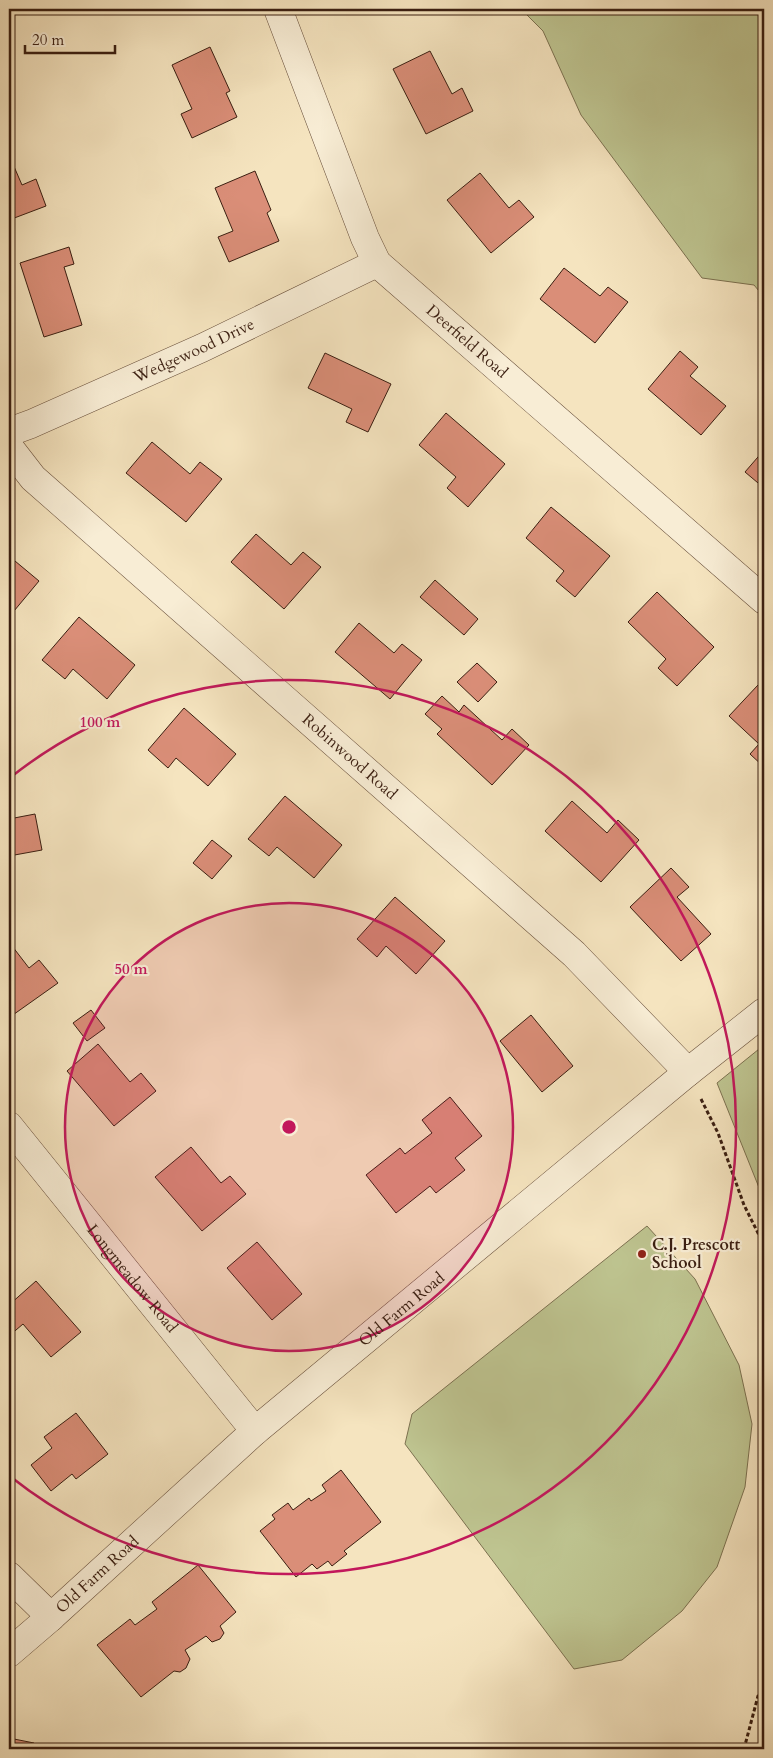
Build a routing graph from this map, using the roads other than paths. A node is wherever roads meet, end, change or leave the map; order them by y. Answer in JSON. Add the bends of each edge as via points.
{"nodes":[{"id":1,"x":278,"y":9,"type":"edge"},
{"id":2,"x":377,"y":262,"type":"junction"},
{"id":3,"x":9,"y":432,"type":"edge"},
{"id":4,"x":9,"y":447,"type":"edge"},
{"id":5,"x":764,"y":600,"type":"edge"},
{"id":6,"x":764,"y":1012,"type":"edge"},
{"id":7,"x":688,"y":1072,"type":"junction"},
{"id":8,"x":9,"y":1126,"type":"edge"},
{"id":9,"x":255,"y":1431,"type":"junction"},
{"id":10,"x":9,"y":1576,"type":"edge"},
{"id":11,"x":51,"y":1618,"type":"junction"},
{"id":12,"x":9,"y":1653,"type":"edge"}],
"edges":[{"from":1,"to":2,"type":"street","name":"Deerfield Road"},
{"from":2,"to":3,"type":"street","name":"Wedgewood Drive","via":[[202,348]]},
{"from":2,"to":5,"type":"street","name":"Deerfield Road"},
{"from":4,"to":7,"type":"street","name":"Robinwood Road","via":[[33,478],[574,954]]},
{"from":6,"to":7,"type":"street","name":"Old Farm Road"},
{"from":7,"to":9,"type":"street","name":"Old Farm Road"},
{"from":8,"to":9,"type":"street","name":"Longmeadow Road"},
{"from":9,"to":11,"type":"street","name":"Old Farm Road"},
{"from":10,"to":11,"type":"street"},
{"from":11,"to":12,"type":"street","name":"Old Farm Road"}]}
